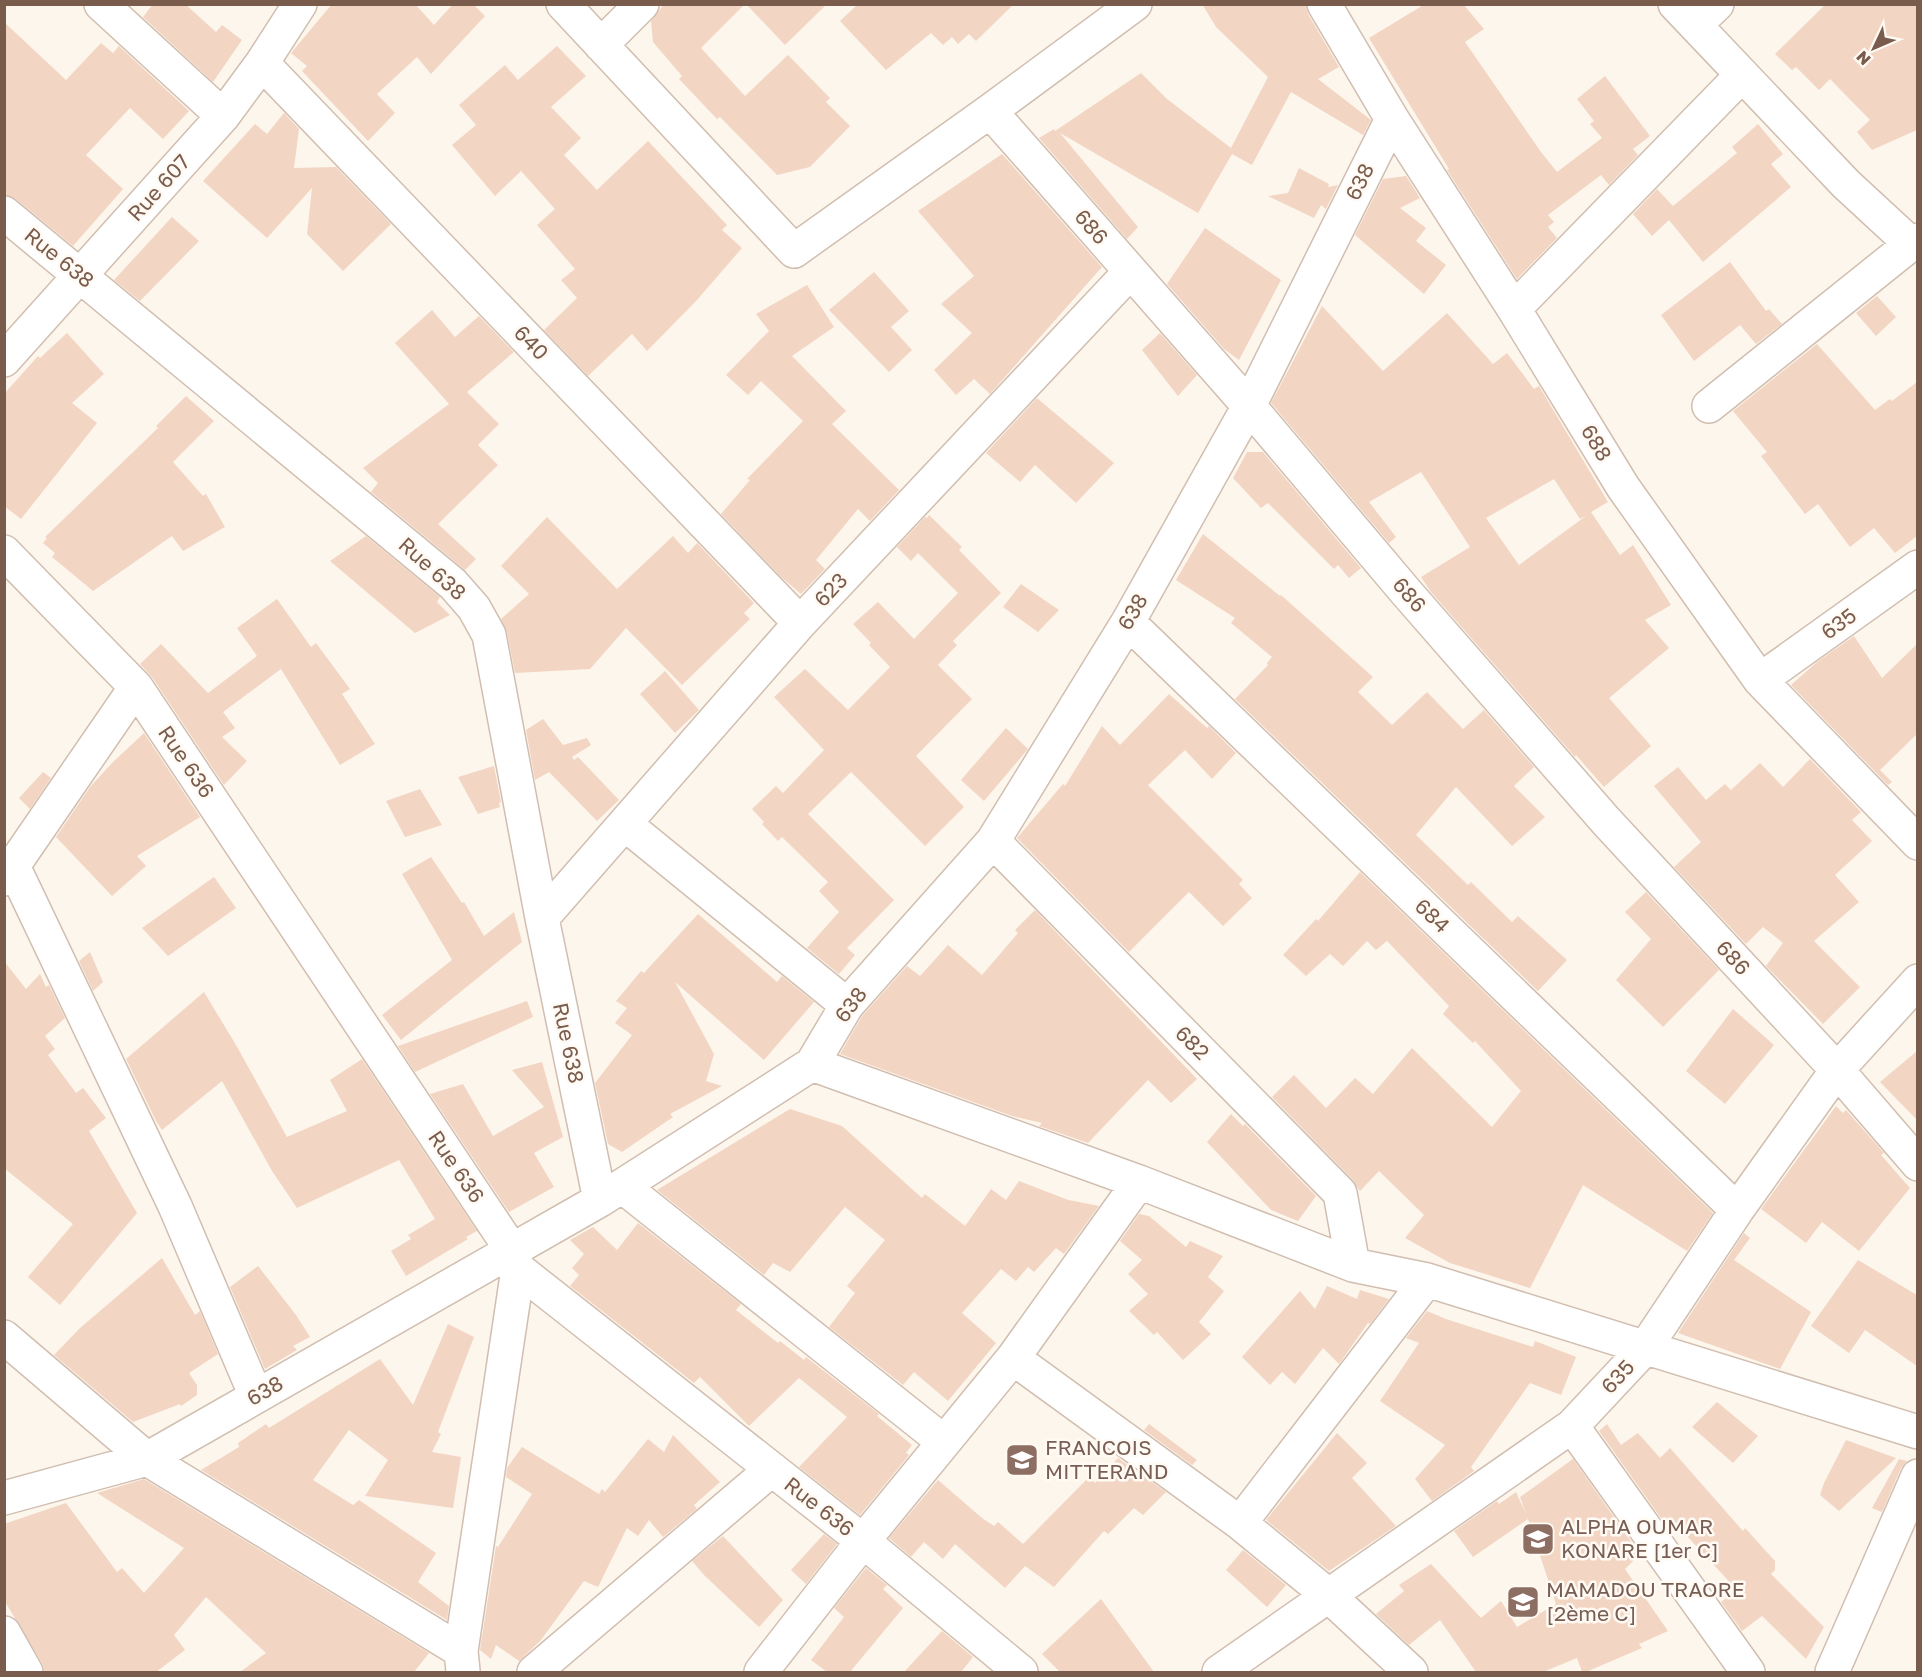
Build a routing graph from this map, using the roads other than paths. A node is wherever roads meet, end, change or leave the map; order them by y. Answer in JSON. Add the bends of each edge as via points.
{"nodes":[{"id":1,"x":101,"y":4,"type":"edge"},
{"id":2,"x":300,"y":4,"type":"edge"},
{"id":3,"x":562,"y":4,"type":"edge"},
{"id":4,"x":642,"y":4,"type":"edge"},
{"id":5,"x":1135,"y":4,"type":"edge"},
{"id":6,"x":1324,"y":4,"type":"edge"},
{"id":7,"x":1696,"y":11,"type":"edge"},
{"id":8,"x":601,"y":45,"type":"junction"},
{"id":9,"x":262,"y":63,"type":"junction"},
{"id":10,"x":1742,"y":75,"type":"junction"},
{"id":11,"x":990,"y":111,"type":"junction"},
{"id":12,"x":223,"y":116,"type":"junction"},
{"id":13,"x":1392,"y":119,"type":"junction"},
{"id":14,"x":4,"y":213,"type":"edge"},
{"id":15,"x":1914,"y":242,"type":"edge"},
{"id":16,"x":1130,"y":272,"type":"junction"},
{"id":17,"x":81,"y":276,"type":"junction"},
{"id":18,"x":1514,"y":309,"type":"junction"},
{"id":19,"x":4,"y":360,"type":"edge"},
{"id":20,"x":1249,"y":406,"type":"junction"},
{"id":21,"x":1709,"y":406,"type":"dead end"},
{"id":22,"x":4,"y":552,"type":"edge"},
{"id":23,"x":1917,"y":567,"type":"edge"},
{"id":24,"x":1128,"y":622,"type":"junction"},
{"id":25,"x":800,"y":623,"type":"junction"},
{"id":26,"x":1760,"y":680,"type":"junction"},
{"id":27,"x":136,"y":687,"type":"junction"},
{"id":28,"x":625,"y":824,"type":"junction"},
{"id":29,"x":993,"y":841,"type":"junction"},
{"id":30,"x":1917,"y":843,"type":"edge"},
{"id":31,"x":9,"y":873,"type":"edge"},
{"id":32,"x":542,"y":918,"type":"junction"},
{"id":33,"x":1917,"y":981,"type":"edge"},
{"id":34,"x":847,"y":1005,"type":"junction"},
{"id":35,"x":812,"y":1064,"type":"junction"},
{"id":36,"x":1838,"y":1070,"type":"junction"},
{"id":37,"x":1917,"y":1164,"type":"edge"},
{"id":38,"x":1139,"y":1182,"type":"junction"},
{"id":39,"x":611,"y":1193,"type":"junction"},
{"id":40,"x":1737,"y":1210,"type":"junction"},
{"id":41,"x":515,"y":1259,"type":"junction"},
{"id":42,"x":1353,"y":1265,"type":"junction"},
{"id":43,"x":1427,"y":1280,"type":"junction"},
{"id":44,"x":4,"y":1337,"type":"edge"},
{"id":45,"x":1645,"y":1348,"type":"junction"},
{"id":46,"x":1013,"y":1358,"type":"junction"},
{"id":47,"x":256,"y":1396,"type":"junction"},
{"id":48,"x":1572,"y":1426,"type":"junction"},
{"id":49,"x":1917,"y":1432,"type":"edge"},
{"id":50,"x":944,"y":1442,"type":"junction"},
{"id":51,"x":147,"y":1459,"type":"junction"},
{"id":52,"x":772,"y":1469,"type":"junction"},
{"id":53,"x":1917,"y":1476,"type":"edge"},
{"id":54,"x":4,"y":1498,"type":"edge"},
{"id":55,"x":1240,"y":1524,"type":"junction"},
{"id":56,"x":863,"y":1541,"type":"junction"},
{"id":57,"x":1328,"y":1596,"type":"junction"},
{"id":58,"x":4,"y":1634,"type":"edge"},
{"id":59,"x":462,"y":1662,"type":"edge"},
{"id":60,"x":26,"y":1672,"type":"edge"},
{"id":61,"x":534,"y":1672,"type":"edge"},
{"id":62,"x":761,"y":1672,"type":"edge"},
{"id":63,"x":1021,"y":1672,"type":"edge"},
{"id":64,"x":1219,"y":1672,"type":"edge"},
{"id":65,"x":1411,"y":1672,"type":"edge"},
{"id":66,"x":1748,"y":1672,"type":"edge"},
{"id":67,"x":1833,"y":1672,"type":"edge"}],
"edges":[{"from":1,"to":12,"type":"street"},
{"from":2,"to":9,"type":"street","name":"Rue 607"},
{"from":3,"to":8,"type":"street"},
{"from":4,"to":8,"type":"street"},
{"from":5,"to":11,"type":"street"},
{"from":6,"to":13,"type":"street","name":"688"},
{"from":7,"to":10,"type":"street"},
{"from":8,"to":11,"type":"street","via":[[794,251]]},
{"from":9,"to":12,"type":"street","name":"Rue 607"},
{"from":9,"to":25,"type":"street","name":"640"},
{"from":10,"to":15,"type":"street","via":[[1846,184]]},
{"from":10,"to":18,"type":"street"},
{"from":11,"to":16,"type":"street","name":"686"},
{"from":12,"to":17,"type":"street","name":"Rue 607"},
{"from":13,"to":18,"type":"street","name":"688"},
{"from":13,"to":20,"type":"street","name":"638"},
{"from":14,"to":17,"type":"street","name":"Rue 638"},
{"from":15,"to":21,"type":"street"},
{"from":16,"to":20,"type":"street","name":"686"},
{"from":16,"to":25,"type":"street","name":"623"},
{"from":17,"to":19,"type":"street","name":"Rue 607"},
{"from":17,"to":32,"type":"street","name":"Rue 638","via":[[453,584],[474,608],[489,635]]},
{"from":18,"to":26,"type":"street","name":"688","via":[[1623,487]]},
{"from":20,"to":24,"type":"street","name":"638"},
{"from":20,"to":36,"type":"street","name":"686","via":[[1606,821]]},
{"from":22,"to":27,"type":"street","name":"Rue 636"},
{"from":23,"to":26,"type":"street","name":"635"},
{"from":24,"to":29,"type":"street","name":"638"},
{"from":24,"to":40,"type":"street","name":"684"},
{"from":25,"to":28,"type":"street","name":"623"},
{"from":26,"to":30,"type":"street","name":"688"},
{"from":27,"to":31,"type":"street"},
{"from":27,"to":41,"type":"street","name":"Rue 636"},
{"from":28,"to":32,"type":"street","name":"623"},
{"from":28,"to":34,"type":"street"},
{"from":29,"to":34,"type":"street","name":"638"},
{"from":29,"to":42,"type":"street","name":"682","via":[[1340,1193]]},
{"from":31,"to":47,"type":"street","via":[[176,1206]]},
{"from":32,"to":39,"type":"street","name":"Rue 638"},
{"from":33,"to":36,"type":"street","name":"635"},
{"from":34,"to":35,"type":"street","name":"638"},
{"from":35,"to":38,"type":"street"},
{"from":35,"to":39,"type":"street","name":"638"},
{"from":36,"to":37,"type":"street","name":"686"},
{"from":36,"to":40,"type":"street","name":"635"},
{"from":38,"to":42,"type":"street"},
{"from":38,"to":46,"type":"street"},
{"from":39,"to":41,"type":"street","name":"638"},
{"from":39,"to":50,"type":"street"},
{"from":40,"to":45,"type":"street","name":"635"},
{"from":41,"to":47,"type":"street","name":"638"},
{"from":41,"to":52,"type":"street","name":"Rue 636"},
{"from":41,"to":59,"type":"street"},
{"from":42,"to":43,"type":"street"},
{"from":43,"to":45,"type":"street"},
{"from":43,"to":55,"type":"street"},
{"from":44,"to":51,"type":"street"},
{"from":45,"to":48,"type":"street","name":"635"},
{"from":45,"to":49,"type":"street"},
{"from":46,"to":50,"type":"street"},
{"from":46,"to":55,"type":"street"},
{"from":47,"to":51,"type":"street","name":"638"},
{"from":48,"to":57,"type":"street","name":"635"},
{"from":48,"to":66,"type":"street"},
{"from":50,"to":56,"type":"street"},
{"from":51,"to":54,"type":"street","name":"638"},
{"from":51,"to":59,"type":"street"},
{"from":52,"to":56,"type":"street","name":"Rue 636"},
{"from":52,"to":61,"type":"street"},
{"from":53,"to":67,"type":"street"},
{"from":55,"to":57,"type":"street"},
{"from":56,"to":62,"type":"street"},
{"from":56,"to":63,"type":"street","name":"Rue 636"},
{"from":57,"to":64,"type":"street","name":"635"},
{"from":57,"to":65,"type":"street"},
{"from":58,"to":60,"type":"street"}]}
